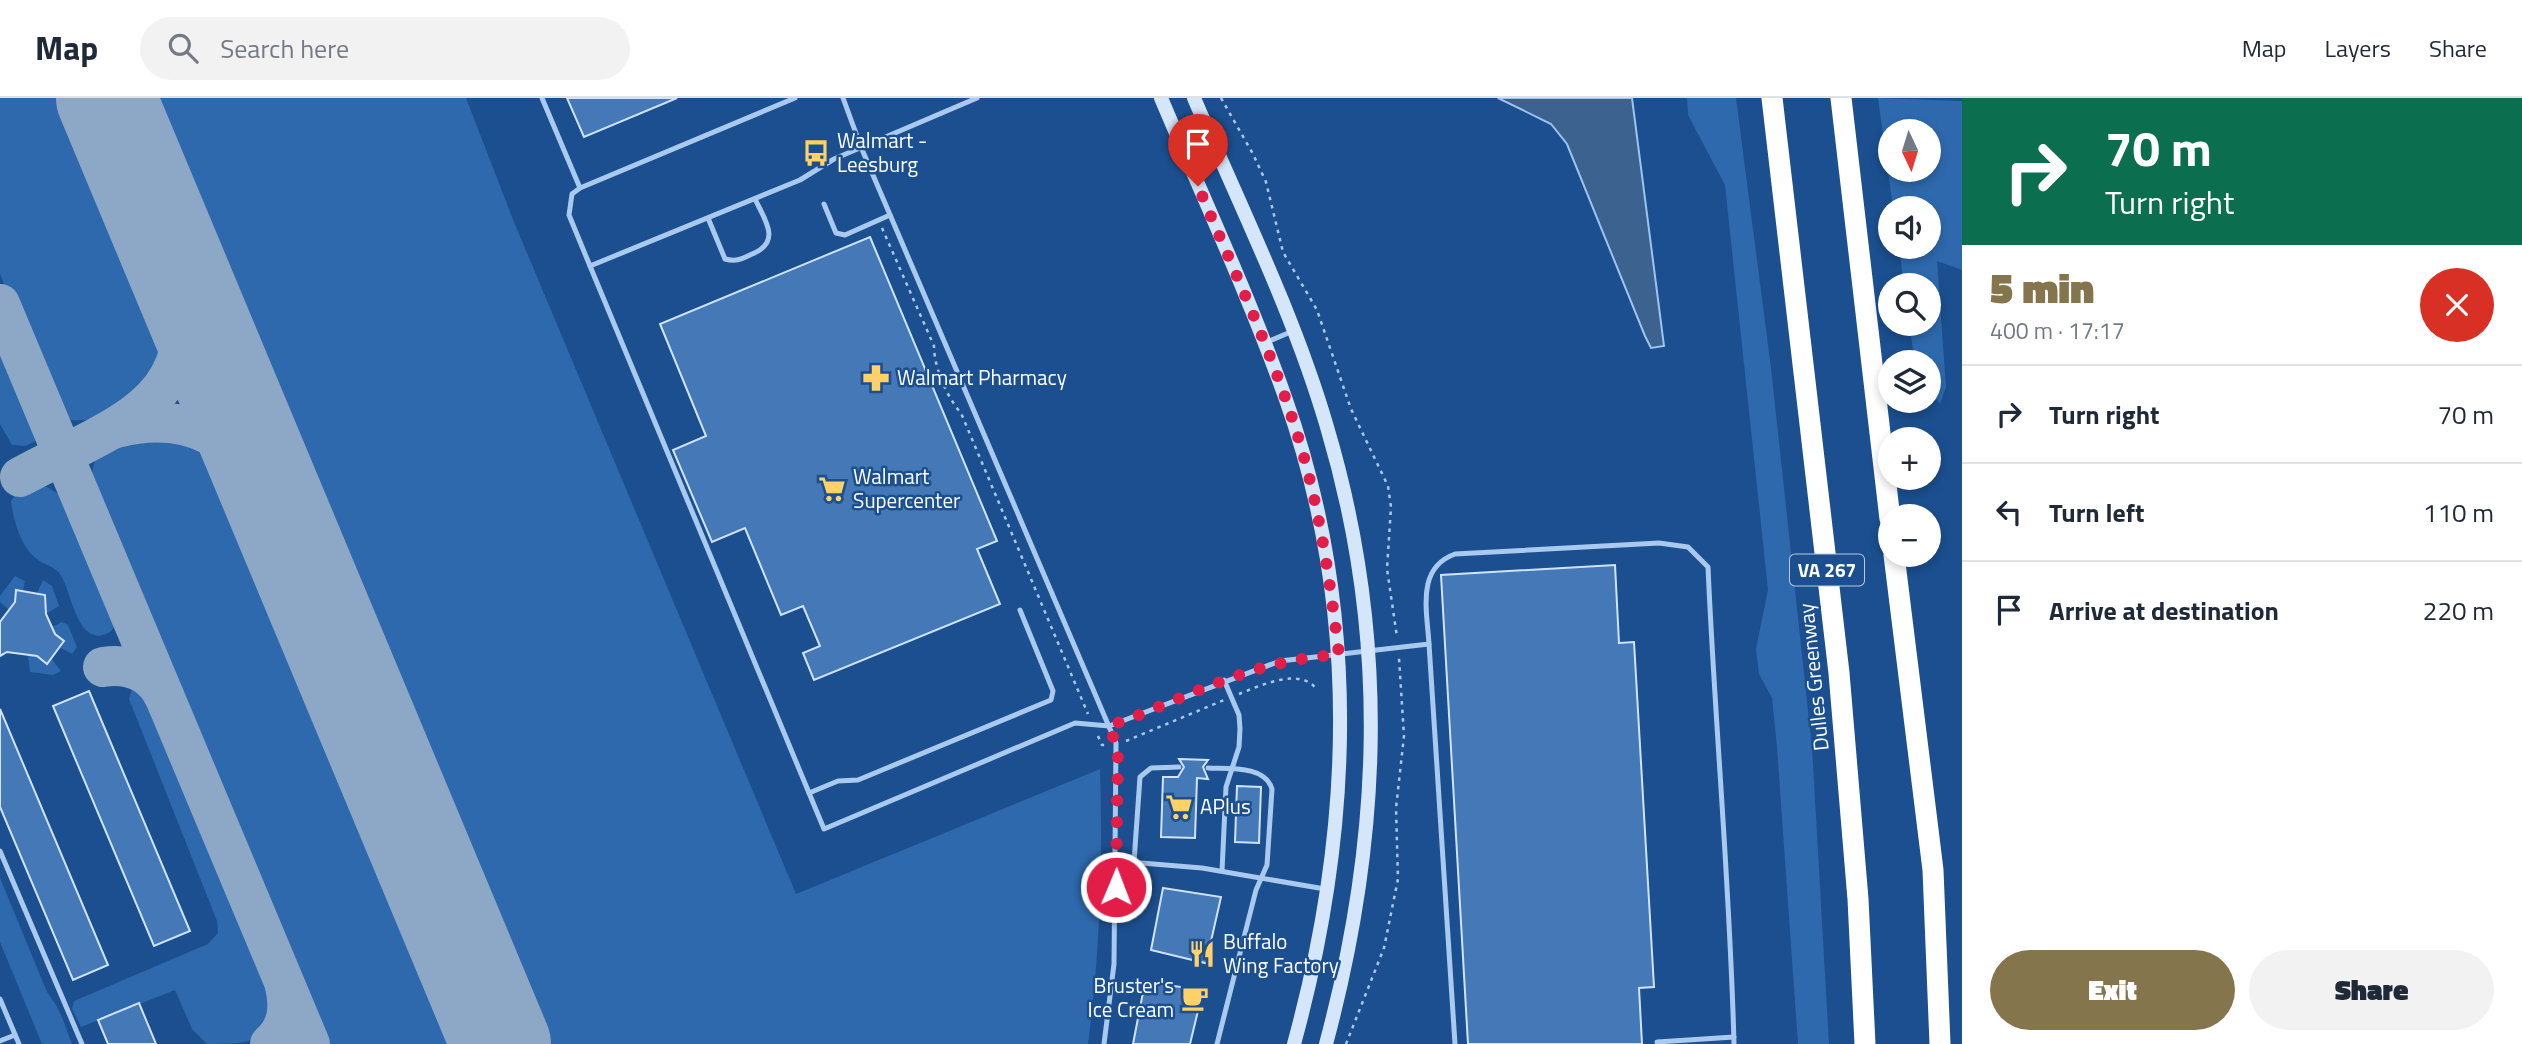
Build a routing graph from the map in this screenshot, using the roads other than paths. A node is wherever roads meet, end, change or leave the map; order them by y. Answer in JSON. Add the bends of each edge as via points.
{"nodes":[{"id":1,"x":542,"y":98,"type":"edge"},
{"id":2,"x":795,"y":98,"type":"edge"},
{"id":3,"x":843,"y":98,"type":"edge"},
{"id":4,"x":976,"y":98,"type":"edge"},
{"id":5,"x":1161,"y":98,"type":"edge"},
{"id":6,"x":1194,"y":98,"type":"edge"},
{"id":7,"x":1772,"y":98,"type":"edge"},
{"id":8,"x":1841,"y":98,"type":"edge"},
{"id":9,"x":961,"y":101,"type":"edge"},
{"id":10,"x":861,"y":147,"type":"junction"},
{"id":11,"x":580,"y":188,"type":"junction"},
{"id":12,"x":755,"y":199,"type":"junction"},
{"id":13,"x":824,"y":204,"type":"dead end"},
{"id":14,"x":890,"y":215,"type":"junction"},
{"id":15,"x":708,"y":218,"type":"junction"},
{"id":16,"x":590,"y":266,"type":"junction"},
{"id":17,"x":1293,"y":331,"type":"junction"},
{"id":18,"x":1264,"y":343,"type":"junction"},
{"id":19,"x":1888,"y":504,"type":"edge"},
{"id":20,"x":1896,"y":567,"type":"edge"},
{"id":21,"x":1020,"y":610,"type":"dead end"},
{"id":22,"x":1429,"y":644,"type":"junction"},
{"id":23,"x":1370,"y":651,"type":"junction"},
{"id":24,"x":1339,"y":655,"type":"junction"},
{"id":25,"x":1224,"y":680,"type":"junction"},
{"id":26,"x":1109,"y":726,"type":"junction"},
{"id":27,"x":1179,"y":767,"type":"dead end"},
{"id":28,"x":1208,"y":768,"type":"dead end"},
{"id":29,"x":1233,"y":769,"type":"junction"},
{"id":30,"x":809,"y":793,"type":"junction"},
{"id":31,"x":0,"y":851,"type":"edge"},
{"id":32,"x":1117,"y":861,"type":"junction"},
{"id":33,"x":1134,"y":862,"type":"junction"},
{"id":34,"x":1222,"y":871,"type":"junction"},
{"id":35,"x":1261,"y":880,"type":"junction"},
{"id":36,"x":1328,"y":890,"type":"junction"},
{"id":37,"x":1935,"y":909,"type":"junction"},
{"id":38,"x":0,"y":999,"type":"edge"},
{"id":39,"x":3,"y":1013,"type":"edge"},
{"id":40,"x":15,"y":1035,"type":"junction"},
{"id":41,"x":1734,"y":1037,"type":"junction"},
{"id":42,"x":0,"y":1041,"type":"edge"},
{"id":43,"x":1657,"y":1042,"type":"dead end"},
{"id":44,"x":19,"y":1044,"type":"edge"},
{"id":45,"x":82,"y":1044,"type":"edge"},
{"id":46,"x":1104,"y":1044,"type":"edge"},
{"id":47,"x":1217,"y":1044,"type":"edge"},
{"id":48,"x":1294,"y":1044,"type":"edge"},
{"id":49,"x":1326,"y":1044,"type":"edge"},
{"id":50,"x":1455,"y":1044,"type":"edge"},
{"id":51,"x":1734,"y":1044,"type":"edge"},
{"id":52,"x":1865,"y":1044,"type":"edge"},
{"id":53,"x":1940,"y":1044,"type":"edge"},
{"id":54,"x":1955,"y":1044,"type":"edge"}],
"edges":[{"from":1,"to":11,"type":"lane"},
{"from":2,"to":11,"type":"lane"},
{"from":3,"to":10,"type":"lane"},
{"from":4,"to":9,"type":"lane"},
{"from":5,"to":18,"type":"street"},
{"from":6,"to":17,"type":"street"},
{"from":7,"to":52,"type":"highway","name":"Dulles Greenway","number":"VA 267","via":[[1839,673]]},
{"from":8,"to":19,"type":"highway"},
{"from":9,"to":10,"type":"lane"},
{"from":10,"to":12,"type":"lane"},
{"from":10,"to":14,"type":"lane"},
{"from":11,"to":16,"type":"lane","via":[[572,194],[569,215]]},
{"from":12,"to":15,"type":"lane"},
{"from":12,"to":15,"type":"lane","via":[[770,231],[769,242],[762,250],[735,261],[725,259]]},
{"from":13,"to":14,"type":"lane","via":[[836,233],[845,235]]},
{"from":14,"to":26,"type":"lane"},
{"from":15,"to":16,"type":"lane"},
{"from":16,"to":30,"type":"lane"},
{"from":17,"to":18,"type":"lane"},
{"from":17,"to":23,"type":"street","via":[[1327,426],[1347,504]]},
{"from":18,"to":24,"type":"street","via":[[1310,479]]},
{"from":20,"to":37,"type":"highway","number":"VA 267"},
{"from":21,"to":30,"type":"lane","via":[[1053,691],[1051,699],[858,779],[838,781]]},
{"from":22,"to":23,"type":"lane"},
{"from":22,"to":41,"type":"lane","via":[[1426,600],[1431,569],[1455,554],[1659,543],[1688,547],[1708,567]]},
{"from":22,"to":50,"type":"lane"},
{"from":23,"to":24,"type":"lane"},
{"from":23,"to":49,"type":"street","via":[[1372,763],[1366,846],[1346,965]]},
{"from":24,"to":25,"type":"lane","via":[[1280,661]]},
{"from":24,"to":36,"type":"street","via":[[1340,791]]},
{"from":25,"to":26,"type":"lane"},
{"from":25,"to":29,"type":"lane","via":[[1239,715]]},
{"from":26,"to":30,"type":"lane","via":[[1075,723],[824,829]]},
{"from":26,"to":32,"type":"lane","via":[[1116,743]]},
{"from":27,"to":33,"type":"lane","via":[[1151,768],[1140,777]]},
{"from":28,"to":29,"type":"lane"},
{"from":29,"to":34,"type":"lane","via":[[1226,787]]},
{"from":29,"to":35,"type":"lane","via":[[1259,774],[1269,780],[1272,789],[1270,851]]},
{"from":31,"to":45,"type":"lane"},
{"from":32,"to":33,"type":"lane"},
{"from":32,"to":46,"type":"lane","via":[[1113,972]]},
{"from":33,"to":34,"type":"lane"},
{"from":34,"to":35,"type":"lane"},
{"from":35,"to":36,"type":"lane"},
{"from":35,"to":47,"type":"lane"},
{"from":36,"to":48,"type":"street"},
{"from":37,"to":53,"type":"highway","number":"VA 267"},
{"from":37,"to":54,"type":"highway"},
{"from":38,"to":39,"type":"lane"},
{"from":39,"to":40,"type":"lane"},
{"from":40,"to":42,"type":"lane"},
{"from":40,"to":44,"type":"lane"},
{"from":41,"to":43,"type":"lane"},
{"from":41,"to":51,"type":"lane"}]}
